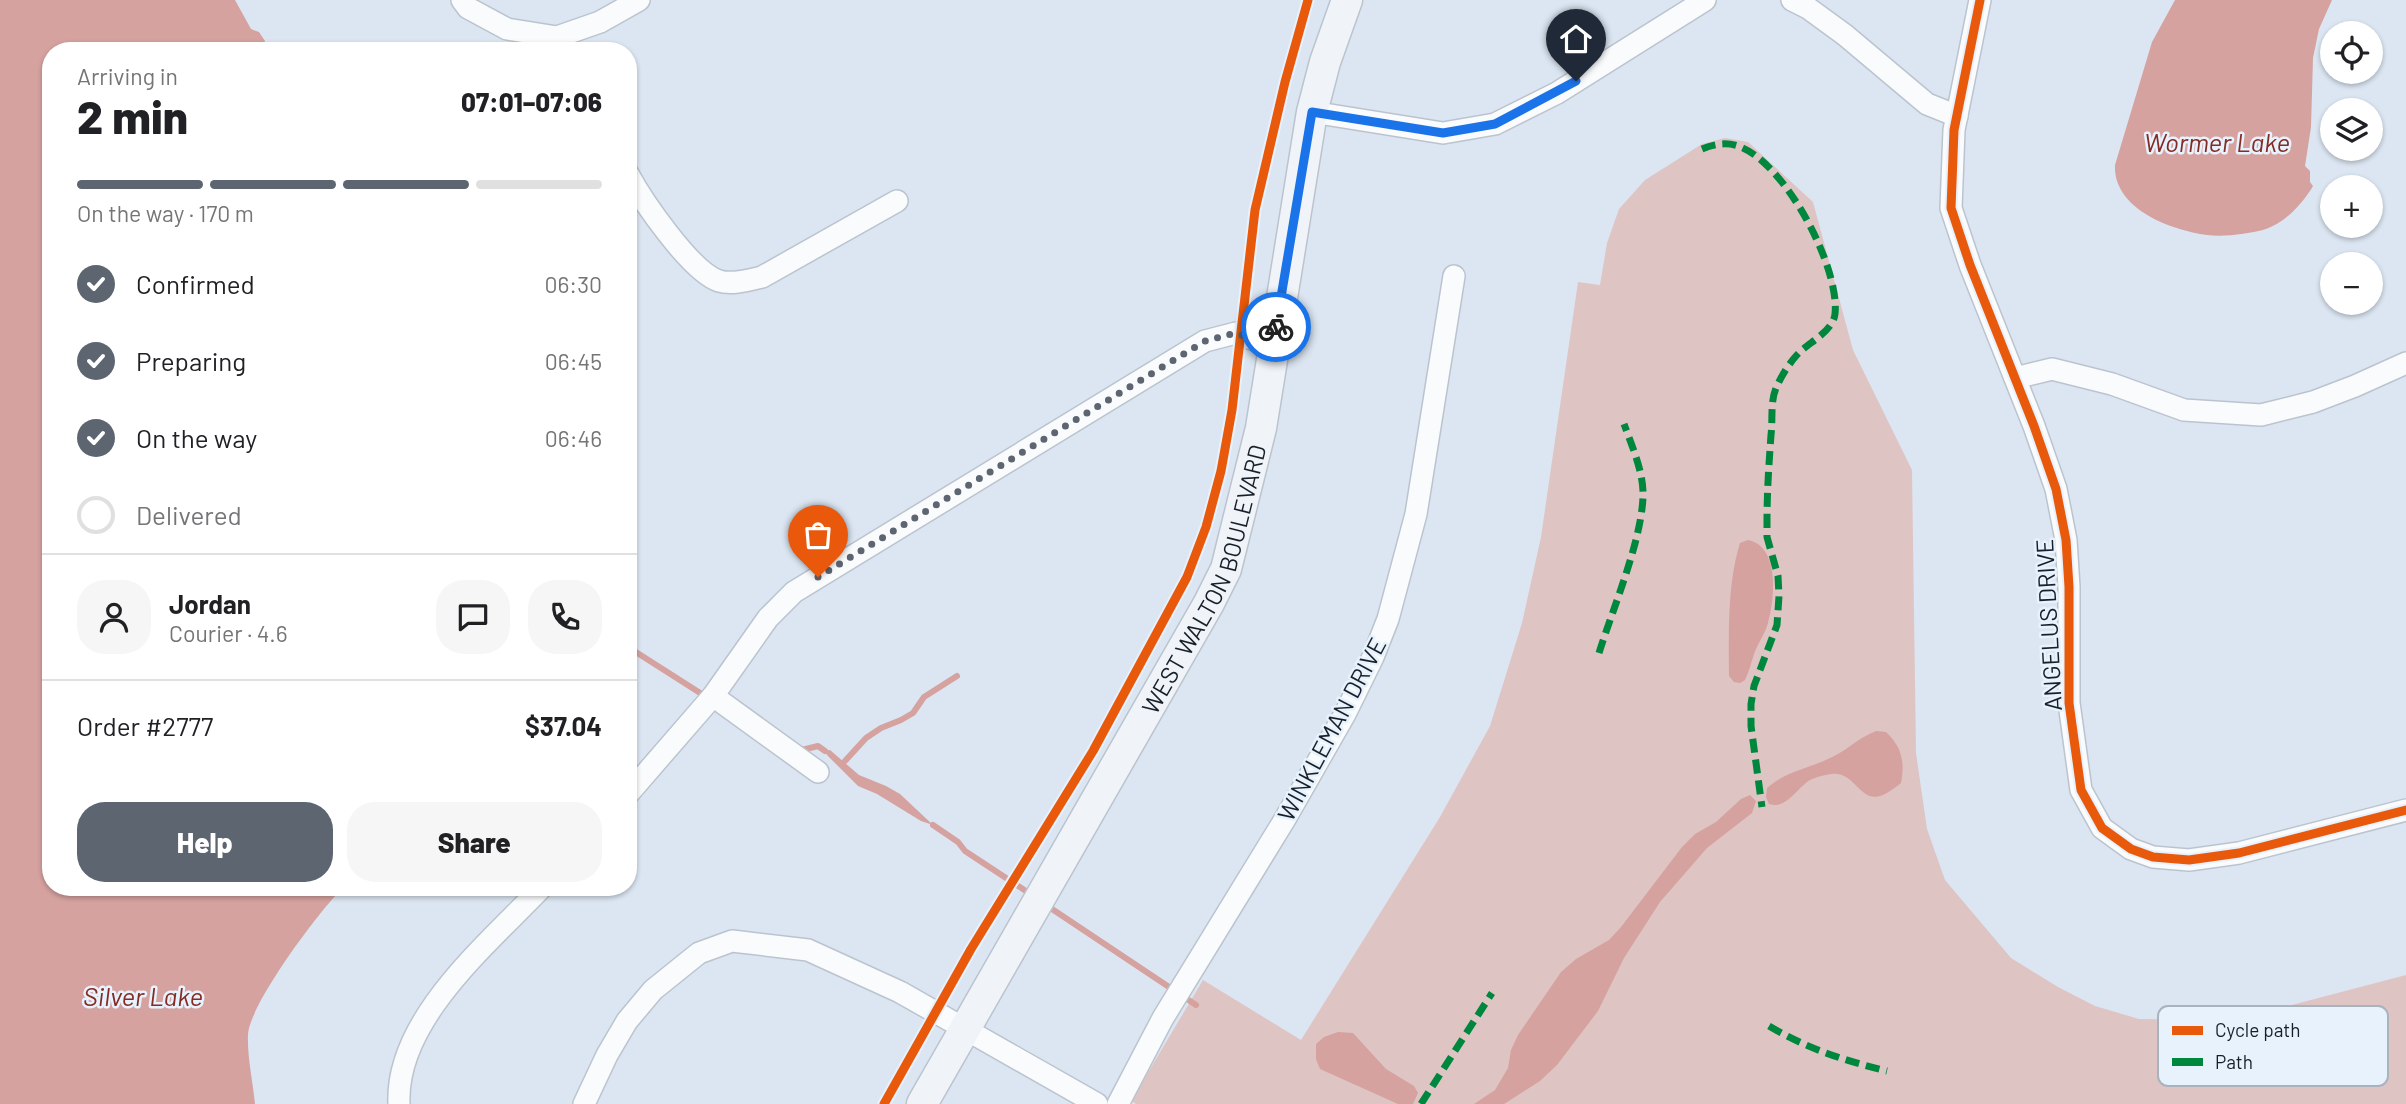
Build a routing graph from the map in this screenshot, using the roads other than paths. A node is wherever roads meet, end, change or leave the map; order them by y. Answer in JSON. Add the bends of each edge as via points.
{"nodes":[{"id":1,"x":462,"y":0,"type":"edge"},
{"id":2,"x":639,"y":0,"type":"edge"},
{"id":3,"x":1347,"y":0,"type":"edge"},
{"id":4,"x":1705,"y":0,"type":"edge"},
{"id":5,"x":1792,"y":0,"type":"edge"},
{"id":6,"x":1980,"y":0,"type":"edge"},
{"id":7,"x":569,"y":42,"type":"edge"},
{"id":8,"x":1312,"y":112,"type":"junction"},
{"id":9,"x":1957,"y":116,"type":"junction"},
{"id":10,"x":637,"y":187,"type":"edge"},
{"id":11,"x":897,"y":201,"type":"dead end"},
{"id":12,"x":1454,"y":276,"type":"dead end"},
{"id":13,"x":1273,"y":347,"type":"junction"},
{"id":14,"x":2406,"y":363,"type":"edge"},
{"id":15,"x":2015,"y":378,"type":"junction"},
{"id":16,"x":713,"y":696,"type":"junction"},
{"id":17,"x":818,"y":772,"type":"dead end"},
{"id":18,"x":637,"y":784,"type":"edge"},
{"id":19,"x":2406,"y":810,"type":"edge"},
{"id":20,"x":533,"y":896,"type":"edge"},
{"id":21,"x":964,"y":1030,"type":"junction"},
{"id":22,"x":399,"y":1104,"type":"edge"},
{"id":23,"x":584,"y":1104,"type":"edge"},
{"id":24,"x":922,"y":1104,"type":"edge"},
{"id":25,"x":1097,"y":1104,"type":"edge"},
{"id":26,"x":1118,"y":1104,"type":"edge"}],
"edges":[{"from":1,"to":7,"type":"street","via":[[507,29]]},
{"from":2,"to":7,"type":"street"},
{"from":3,"to":8,"type":"main road","name":"WEST WALTON BOULEVARD"},
{"from":4,"to":8,"type":"street","via":[[1557,93],[1495,124],[1443,133]]},
{"from":5,"to":9,"type":"street","via":[[1845,35],[1927,104]]},
{"from":6,"to":9,"type":"street","name":"ANGELUS DRIVE"},
{"from":8,"to":13,"type":"main road","name":"WEST WALTON BOULEVARD"},
{"from":9,"to":15,"type":"street","name":"ANGELUS DRIVE","via":[[1951,208]]},
{"from":10,"to":11,"type":"street","via":[[673,240],[701,270],[719,281],[762,277]]},
{"from":12,"to":26,"type":"street","name":"WINKLEMAN DRIVE","via":[[1416,514],[1373,657],[1345,714],[1163,1018]]},
{"from":13,"to":16,"type":"street","via":[[1236,333],[1205,341],[794,592],[768,618]]},
{"from":13,"to":21,"type":"main road","name":"WEST WALTON BOULEVARD","via":[[1261,428],[1226,569]]},
{"from":14,"to":15,"type":"street","via":[[2313,402],[2261,415],[2184,410],[2052,369]]},
{"from":15,"to":19,"type":"street","name":"ANGELUS DRIVE","via":[[2056,489],[2070,587],[2069,703],[2075,748],[2081,790],[2102,828],[2153,858],[2189,860],[2239,853]]},
{"from":16,"to":17,"type":"street"},
{"from":16,"to":18,"type":"street"},
{"from":20,"to":22,"type":"street","via":[[459,974],[420,1024],[404,1060]]},
{"from":21,"to":23,"type":"street","via":[[900,992],[808,950],[732,941],[699,953],[653,990],[627,1021]]},
{"from":21,"to":24,"type":"main road","name":"WEST WALTON BOULEVARD"},
{"from":21,"to":25,"type":"street"}]}
